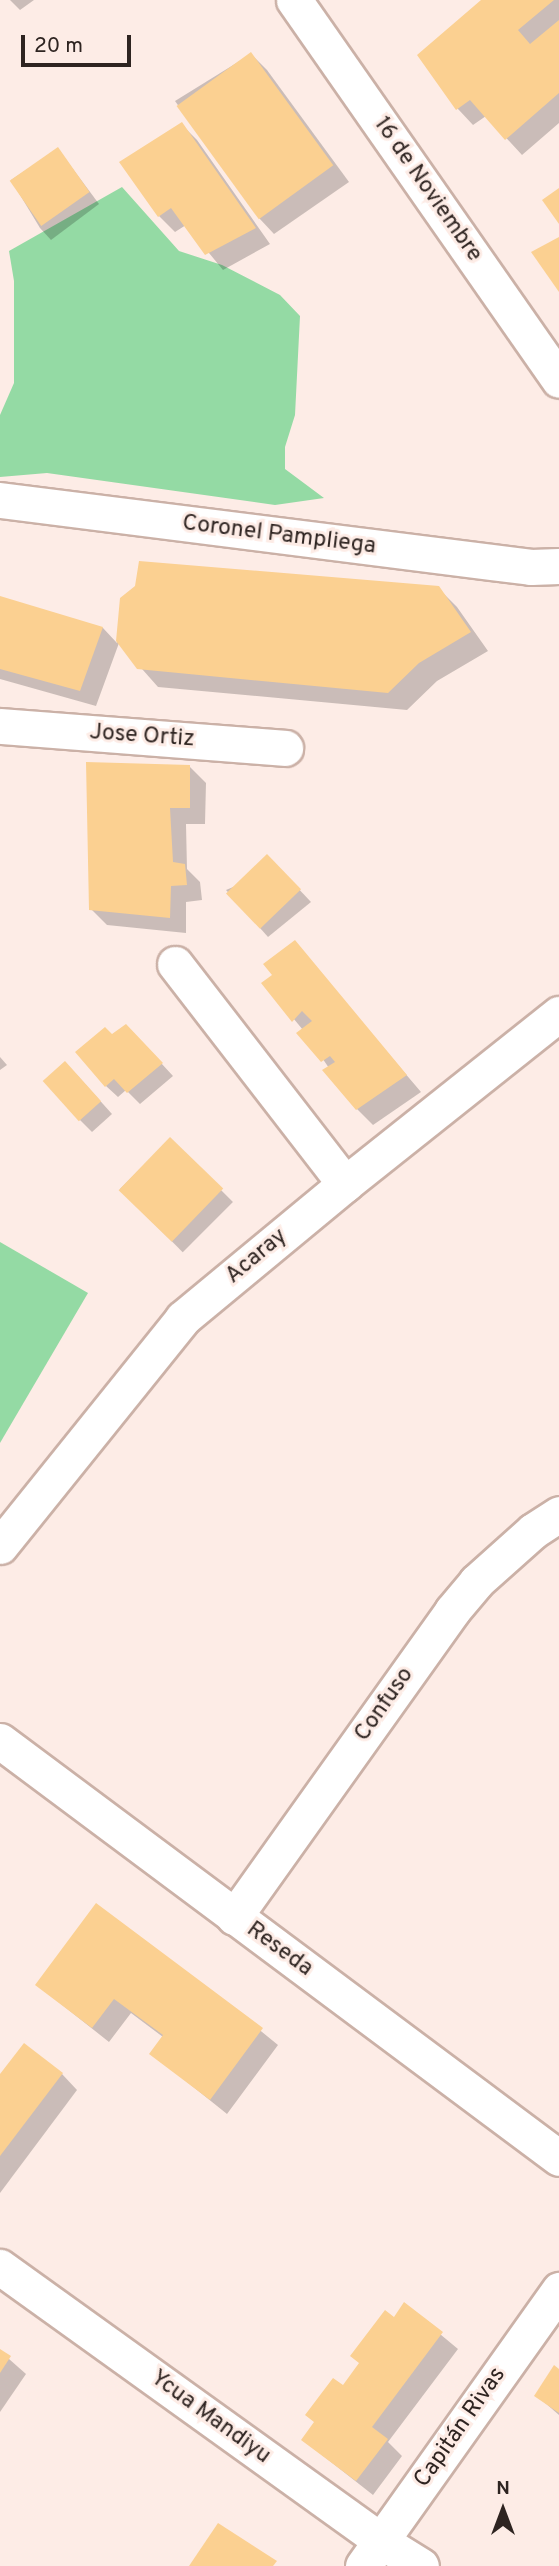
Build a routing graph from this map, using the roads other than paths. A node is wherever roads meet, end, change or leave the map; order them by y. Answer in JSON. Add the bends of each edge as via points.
{"nodes":[{"id":1,"x":295,"y":0,"type":"edge"},
{"id":2,"x":559,"y":380,"type":"edge"},
{"id":3,"x":0,"y":500,"type":"edge"},
{"id":4,"x":559,"y":566,"type":"edge"},
{"id":5,"x":0,"y":726,"type":"edge"},
{"id":6,"x":285,"y":748,"type":"dead end"},
{"id":7,"x":175,"y":964,"type":"dead end"},
{"id":8,"x":559,"y":1014,"type":"edge"},
{"id":9,"x":345,"y":1184,"type":"junction"},
{"id":10,"x":559,"y":1514,"type":"edge"},
{"id":11,"x":0,"y":1546,"type":"edge"},
{"id":12,"x":0,"y":1741,"type":"edge"},
{"id":13,"x":234,"y":1917,"type":"junction"},
{"id":14,"x":559,"y":2158,"type":"edge"},
{"id":15,"x":0,"y":2267,"type":"edge"},
{"id":16,"x":559,"y":2290,"type":"edge"},
{"id":17,"x":372,"y":2554,"type":"edge"},
{"id":18,"x":421,"y":2566,"type":"edge"}],
"edges":[{"from":1,"to":2,"type":"street","name":"16 de Noviembre"},
{"from":3,"to":4,"type":"street","name":"Coronel Pampliega","via":[[531,568]]},
{"from":5,"to":6,"type":"street","name":"Jose Ortiz"},
{"from":7,"to":9,"type":"street"},
{"from":8,"to":9,"type":"street","name":"Acaray"},
{"from":9,"to":11,"type":"street","name":"Acaray","via":[[183,1318]]},
{"from":10,"to":13,"type":"street","name":"Confuso","via":[[533,1531],[460,1601]]},
{"from":12,"to":13,"type":"street","name":"Reseda"},
{"from":13,"to":14,"type":"street","name":"Reseda"},
{"from":15,"to":17,"type":"street","name":"Ycua Mandiyu"},
{"from":16,"to":17,"type":"street","name":"Capitán Rivas"},
{"from":17,"to":18,"type":"street","name":"Ycua Mandiyu"}]}
